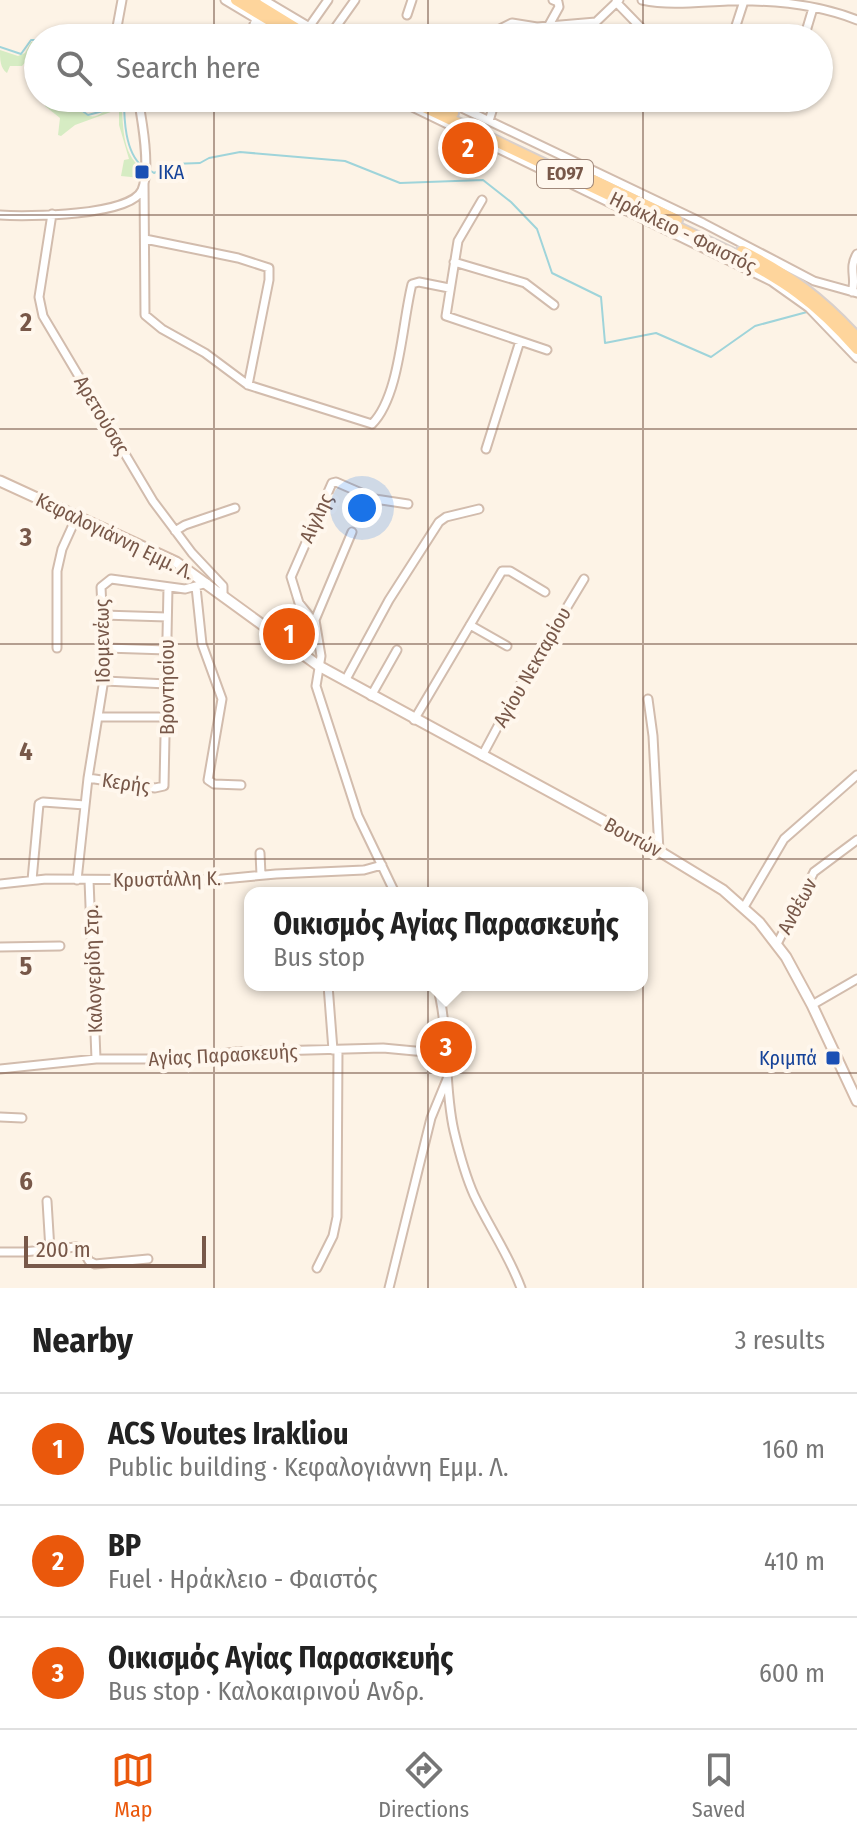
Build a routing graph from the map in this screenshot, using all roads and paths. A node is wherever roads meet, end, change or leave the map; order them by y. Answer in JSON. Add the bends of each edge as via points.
{"nodes":[{"id":1,"x":122,"y":0,"type":"edge"},
{"id":2,"x":225,"y":0,"type":"edge"},
{"id":3,"x":236,"y":0,"type":"edge"},
{"id":4,"x":250,"y":0,"type":"edge"},
{"id":5,"x":264,"y":0,"type":"edge"},
{"id":6,"x":328,"y":0,"type":"edge"},
{"id":7,"x":355,"y":0,"type":"edge"},
{"id":8,"x":412,"y":0,"type":"edge"},
{"id":9,"x":553,"y":0,"type":"edge"},
{"id":10,"x":642,"y":0,"type":"edge"},
{"id":11,"x":617,"y":1,"type":"edge"},
{"id":12,"x":744,"y":1,"type":"edge"},
{"id":13,"x":813,"y":8,"type":"junction"},
{"id":14,"x":407,"y":15,"type":"dead end"},
{"id":15,"x":256,"y":19,"type":"junction"},
{"id":16,"x":857,"y":20,"type":"edge"},
{"id":17,"x":118,"y":24,"type":"edge"},
{"id":18,"x":254,"y":24,"type":"edge"},
{"id":19,"x":264,"y":24,"type":"edge"},
{"id":20,"x":276,"y":24,"type":"edge"},
{"id":21,"x":294,"y":24,"type":"edge"},
{"id":22,"x":297,"y":24,"type":"edge"},
{"id":23,"x":315,"y":24,"type":"edge"},
{"id":24,"x":338,"y":24,"type":"edge"},
{"id":25,"x":550,"y":24,"type":"edge"},
{"id":26,"x":565,"y":24,"type":"edge"},
{"id":27,"x":638,"y":24,"type":"edge"},
{"id":28,"x":737,"y":24,"type":"edge"},
{"id":29,"x":808,"y":24,"type":"edge"},
{"id":30,"x":139,"y":112,"type":"edge"},
{"id":31,"x":433,"y":112,"type":"edge"},
{"id":32,"x":434,"y":112,"type":"edge"},
{"id":33,"x":441,"y":112,"type":"edge"},
{"id":34,"x":447,"y":112,"type":"edge"},
{"id":35,"x":469,"y":112,"type":"edge"},
{"id":36,"x":492,"y":112,"type":"edge"},
{"id":37,"x":452,"y":120,"type":"junction"},
{"id":38,"x":489,"y":121,"type":"junction"},
{"id":39,"x":144,"y":183,"type":"junction"},
{"id":40,"x":482,"y":200,"type":"dead end"},
{"id":41,"x":52,"y":214,"type":"junction"},
{"id":42,"x":0,"y":215,"type":"edge"},
{"id":43,"x":145,"y":239,"type":"junction"},
{"id":44,"x":731,"y":249,"type":"junction"},
{"id":45,"x":710,"y":251,"type":"junction"},
{"id":46,"x":857,"y":254,"type":"edge"},
{"id":47,"x":454,"y":262,"type":"junction"},
{"id":48,"x":799,"y":273,"type":"junction"},
{"id":49,"x":449,"y":288,"type":"junction"},
{"id":50,"x":854,"y":293,"type":"edge"},
{"id":51,"x":554,"y":305,"type":"dead end"},
{"id":52,"x":835,"y":313,"type":"junction"},
{"id":53,"x":857,"y":338,"type":"edge"},
{"id":54,"x":520,"y":341,"type":"junction"},
{"id":55,"x":857,"y":349,"type":"edge"},
{"id":56,"x":547,"y":350,"type":"dead end"},
{"id":57,"x":857,"y":358,"type":"edge"},
{"id":58,"x":248,"y":385,"type":"junction"},
{"id":59,"x":486,"y":449,"type":"dead end"},
{"id":60,"x":0,"y":481,"type":"edge"},
{"id":61,"x":408,"y":504,"type":"dead end"},
{"id":62,"x":235,"y":508,"type":"dead end"},
{"id":63,"x":479,"y":509,"type":"dead end"},
{"id":64,"x":77,"y":516,"type":"junction"},
{"id":65,"x":175,"y":531,"type":"junction"},
{"id":66,"x":352,"y":532,"type":"dead end"},
{"id":67,"x":584,"y":579,"type":"dead end"},
{"id":68,"x":207,"y":583,"type":"junction"},
{"id":69,"x":168,"y":587,"type":"junction"},
{"id":70,"x":196,"y":587,"type":"junction"},
{"id":71,"x":545,"y":592,"type":"dead end"},
{"id":72,"x":223,"y":595,"type":"junction"},
{"id":73,"x":103,"y":615,"type":"junction"},
{"id":74,"x":167,"y":617,"type":"junction"},
{"id":75,"x":315,"y":623,"type":"junction"},
{"id":76,"x":470,"y":625,"type":"junction"},
{"id":77,"x":507,"y":646,"type":"dead end"},
{"id":78,"x":57,"y":648,"type":"dead end"},
{"id":79,"x":106,"y":648,"type":"junction"},
{"id":80,"x":167,"y":650,"type":"junction"},
{"id":81,"x":397,"y":650,"type":"dead end"},
{"id":82,"x":319,"y":666,"type":"junction"},
{"id":83,"x":105,"y":681,"type":"junction"},
{"id":84,"x":345,"y":681,"type":"junction"},
{"id":85,"x":167,"y":684,"type":"junction"},
{"id":86,"x":371,"y":696,"type":"junction"},
{"id":87,"x":648,"y":699,"type":"dead end"},
{"id":88,"x":98,"y":717,"type":"junction"},
{"id":89,"x":167,"y":717,"type":"junction"},
{"id":90,"x":414,"y":720,"type":"junction"},
{"id":91,"x":482,"y":756,"type":"junction"},
{"id":92,"x":857,"y":775,"type":"edge"},
{"id":93,"x":88,"y":778,"type":"junction"},
{"id":94,"x":241,"y":785,"type":"dead end"},
{"id":95,"x":163,"y":787,"type":"joint"},
{"id":96,"x":85,"y":805,"type":"junction"},
{"id":97,"x":857,"y":840,"type":"edge"},
{"id":98,"x":659,"y":851,"type":"junction"},
{"id":99,"x":260,"y":853,"type":"dead end"},
{"id":100,"x":382,"y":865,"type":"junction"},
{"id":101,"x":261,"y":875,"type":"junction"},
{"id":102,"x":32,"y":880,"type":"junction"},
{"id":103,"x":77,"y":880,"type":"junction"},
{"id":104,"x":89,"y":880,"type":"junction"},
{"id":105,"x":0,"y":884,"type":"edge"},
{"id":106,"x":392,"y":887,"type":"edge"},
{"id":107,"x":744,"y":907,"type":"junction"},
{"id":108,"x":777,"y":944,"type":"junction"},
{"id":109,"x":60,"y":946,"type":"dead end"},
{"id":110,"x":0,"y":947,"type":"edge"},
{"id":111,"x":857,"y":979,"type":"edge"},
{"id":112,"x":329,"y":991,"type":"edge"},
{"id":113,"x":438,"y":991,"type":"edge"},
{"id":114,"x":812,"y":1005,"type":"junction"},
{"id":115,"x":335,"y":1050,"type":"junction"},
{"id":116,"x":447,"y":1054,"type":"junction"},
{"id":117,"x":96,"y":1059,"type":"junction"},
{"id":118,"x":0,"y":1069,"type":"edge"},
{"id":119,"x":448,"y":1077,"type":"junction"},
{"id":120,"x":857,"y":1101,"type":"edge"},
{"id":121,"x":0,"y":1117,"type":"edge"},
{"id":122,"x":22,"y":1118,"type":"dead end"},
{"id":123,"x":47,"y":1201,"type":"dead end"},
{"id":124,"x":50,"y":1250,"type":"junction"},
{"id":125,"x":0,"y":1252,"type":"edge"},
{"id":126,"x":148,"y":1259,"type":"dead end"},
{"id":127,"x":317,"y":1268,"type":"dead end"},
{"id":128,"x":389,"y":1288,"type":"edge"},
{"id":129,"x":521,"y":1288,"type":"edge"}],
"edges":[{"from":1,"to":17,"type":"street"},
{"from":2,"to":15,"type":"street"},
{"from":3,"to":20,"type":"main road"},
{"from":4,"to":21,"type":"main road"},
{"from":5,"to":22,"type":"street"},
{"from":6,"to":23,"type":"street"},
{"from":7,"to":24,"type":"street"},
{"from":8,"to":14,"type":"street"},
{"from":9,"to":25,"type":"street","via":[[559,7]]},
{"from":10,"to":12,"type":"street","via":[[672,5]]},
{"from":11,"to":26,"type":"street","via":[[596,22]]},
{"from":11,"to":27,"type":"street"},
{"from":12,"to":13,"type":"street"},
{"from":12,"to":28,"type":"street"},
{"from":13,"to":16,"type":"street"},
{"from":13,"to":29,"type":"street"},
{"from":15,"to":18,"type":"street"},
{"from":15,"to":19,"type":"street"},
{"from":30,"to":39,"type":"street"},
{"from":31,"to":37,"type":"street"},
{"from":32,"to":37,"type":"main road","name":"Ηράκλειο - Φαιστός","number":"ΕΟ97"},
{"from":33,"to":37,"type":"main road","name":"Ηράκλειο - Φαιστός","number":"ΕΟ97"},
{"from":34,"to":37,"type":"main road"},
{"from":35,"to":38,"type":"street"},
{"from":36,"to":38,"type":"street"},
{"from":37,"to":44,"type":"main road","name":"Ηράκλειο - Φαιστός","number":"ΕΟ97"},
{"from":37,"to":45,"type":"street"},
{"from":38,"to":44,"type":"street"},
{"from":39,"to":41,"type":"street","via":[[138,197],[127,204]]},
{"from":39,"to":43,"type":"street"},
{"from":40,"to":47,"type":"street","via":[[462,231]]},
{"from":41,"to":42,"type":"street"},
{"from":41,"to":65,"type":"street","name":"Αρετούσας","via":[[39,297],[43,316]]},
{"from":43,"to":58,"type":"street","via":[[145,315]]},
{"from":43,"to":58,"type":"street","via":[[269,268]]},
{"from":44,"to":45,"type":"street"},
{"from":44,"to":45,"type":"street"},
{"from":44,"to":48,"type":"street"},
{"from":44,"to":52,"type":"main road","name":"Ηράκλειο - Φαιστός","number":"ΕΟ97","via":[[800,283]]},
{"from":44,"to":55,"type":"main road","name":"Ηράκλειο - Φαιστός","number":"ΕΟ97","via":[[796,289]]},
{"from":44,"to":57,"type":"street","via":[[809,308]]},
{"from":46,"to":50,"type":"street","via":[[851,266]]},
{"from":47,"to":49,"type":"street"},
{"from":47,"to":51,"type":"street","via":[[525,283]]},
{"from":48,"to":50,"type":"street"},
{"from":48,"to":52,"type":"main road"},
{"from":49,"to":54,"type":"street","via":[[447,318]]},
{"from":49,"to":58,"type":"street","via":[[412,284],[392,386],[372,424]]},
{"from":52,"to":53,"type":"main road","name":"Ηράκλειο - Φαιστός","number":"ΕΟ97"},
{"from":54,"to":56,"type":"street"},
{"from":54,"to":59,"type":"street"},
{"from":60,"to":64,"type":"main road","name":"Κεφαλογιάννη Εμμ. Λ."},
{"from":61,"to":75,"type":"street","name":"Αίγλης","via":[[332,483],[291,577],[299,603]]},
{"from":62,"to":65,"type":"street"},
{"from":63,"to":84,"type":"street","via":[[441,520]]},
{"from":64,"to":68,"type":"main road","name":"Κεφαλογιάννη Εμμ. Λ.","via":[[165,556]]},
{"from":64,"to":78,"type":"street","via":[[57,571]]},
{"from":65,"to":72,"type":"street","name":"Αρετούσας","via":[[223,586]]},
{"from":66,"to":75,"type":"street"},
{"from":67,"to":91,"type":"street","name":"Αγίου Νεκταρίου"},
{"from":68,"to":70,"type":"street","name":"Ιδομενέως"},
{"from":68,"to":72,"type":"main road","name":"Κεφαλογιάννη Εμμ. Λ."},
{"from":69,"to":70,"type":"street","name":"Ιδομενέως"},
{"from":69,"to":73,"type":"street","name":"Ιδομενέως","via":[[109,580],[101,590]]},
{"from":69,"to":74,"type":"street","name":"Βροντησίου"},
{"from":70,"to":94,"type":"street","via":[[202,644],[222,699],[208,780]]},
{"from":71,"to":76,"type":"street","via":[[504,570]]},
{"from":72,"to":82,"type":"main road","name":"Κεφαλογιάννη Εμμ. Λ."},
{"from":73,"to":74,"type":"street"},
{"from":73,"to":79,"type":"street","name":"Ιδομενέως"},
{"from":74,"to":80,"type":"street","name":"Βροντησίου"},
{"from":75,"to":82,"type":"street"},
{"from":76,"to":77,"type":"street"},
{"from":76,"to":90,"type":"street"},
{"from":79,"to":80,"type":"street"},
{"from":79,"to":83,"type":"street","name":"Ιδομενέως"},
{"from":80,"to":85,"type":"street","name":"Βροντησίου"},
{"from":81,"to":86,"type":"street"},
{"from":82,"to":84,"type":"main road","name":"Βουτών"},
{"from":82,"to":100,"type":"street","via":[[316,686],[333,746]]},
{"from":83,"to":85,"type":"street"},
{"from":83,"to":88,"type":"street","name":"Ιδομενέως"},
{"from":84,"to":86,"type":"main road","name":"Βουτών"},
{"from":85,"to":89,"type":"street","name":"Βροντησίου"},
{"from":86,"to":90,"type":"main road","name":"Βουτών"},
{"from":87,"to":98,"type":"street"},
{"from":88,"to":89,"type":"street"},
{"from":88,"to":93,"type":"street","name":"Ιδομενέως"},
{"from":89,"to":95,"type":"street","name":"Βροντησίου"},
{"from":90,"to":91,"type":"main road","name":"Βουτών"},
{"from":91,"to":98,"type":"main road","name":"Βουτών"},
{"from":92,"to":107,"type":"street","via":[[784,839]]},
{"from":93,"to":95,"type":"street","name":"Κερής"},
{"from":93,"to":96,"type":"street","name":"Ιδομενέως"},
{"from":96,"to":102,"type":"street","via":[[39,804]]},
{"from":96,"to":103,"type":"street","name":"Ιδομενέως"},
{"from":97,"to":108,"type":"street","name":"Ανθέων","via":[[814,872]]},
{"from":98,"to":107,"type":"main road","name":"Βουτών"},
{"from":99,"to":101,"type":"street"},
{"from":100,"to":101,"type":"street","name":"Κρυστάλλη Κ."},
{"from":100,"to":106,"type":"street"},
{"from":101,"to":104,"type":"street","name":"Κρυστάλλη Κ.","via":[[200,881]]},
{"from":102,"to":103,"type":"street","name":"Κρυστάλλη Κ."},
{"from":102,"to":105,"type":"street","name":"Κρυστάλλη Κ."},
{"from":103,"to":104,"type":"street","name":"Κρυστάλλη Κ."},
{"from":104,"to":117,"type":"street","name":"Καλογερίδη Στρ."},
{"from":107,"to":108,"type":"main road","name":"Βουτών"},
{"from":108,"to":114,"type":"main road","name":"Βουτών"},
{"from":109,"to":110,"type":"street"},
{"from":111,"to":114,"type":"street"},
{"from":112,"to":115,"type":"street"},
{"from":113,"to":116,"type":"street"},
{"from":114,"to":120,"type":"main road","name":"Βουτών"},
{"from":115,"to":116,"type":"street","name":"Αγίας Παρασκευής"},
{"from":115,"to":117,"type":"street","name":"Αγίας Παρασκευής"},
{"from":115,"to":127,"type":"street","via":[[337,1217]]},
{"from":116,"to":119,"type":"street"},
{"from":117,"to":118,"type":"street","name":"Αγίας Παρασκευής"},
{"from":119,"to":128,"type":"street","via":[[431,1118]]},
{"from":119,"to":129,"type":"street","via":[[449,1108],[468,1180]]},
{"from":121,"to":122,"type":"street"},
{"from":123,"to":124,"type":"street"},
{"from":124,"to":125,"type":"street"},
{"from":124,"to":126,"type":"street","via":[[78,1247],[95,1264]]}]}
